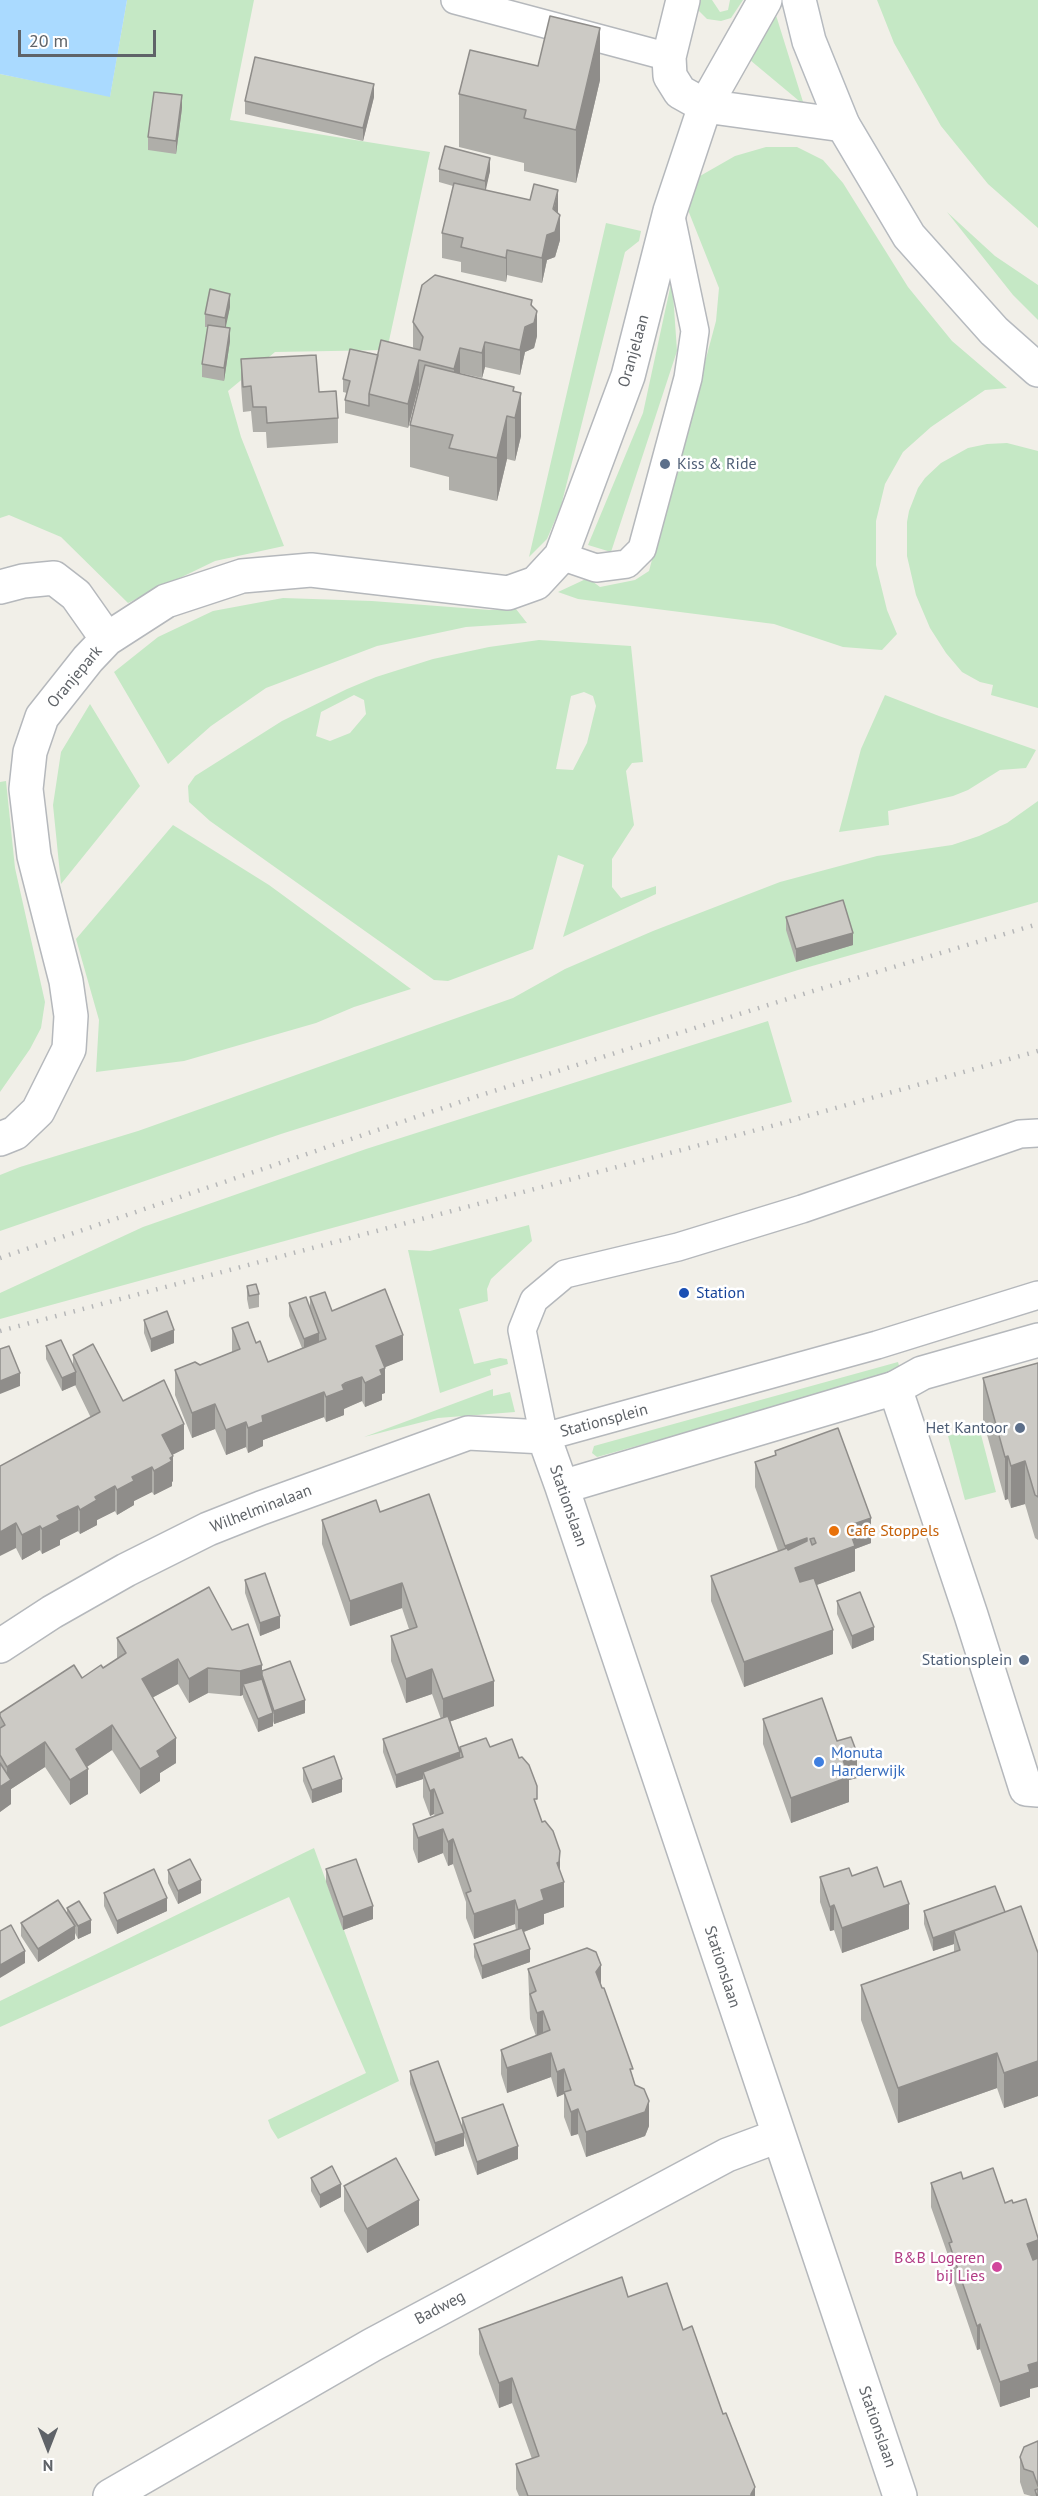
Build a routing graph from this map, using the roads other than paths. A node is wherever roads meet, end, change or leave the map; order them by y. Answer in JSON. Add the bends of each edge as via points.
{"nodes":[{"id":1,"x":455,"y":0,"type":"edge"},
{"id":2,"x":683,"y":0,"type":"edge"},
{"id":3,"x":765,"y":0,"type":"edge"},
{"id":4,"x":799,"y":0,"type":"edge"},
{"id":5,"x":669,"y":57,"type":"junction"},
{"id":6,"x":705,"y":106,"type":"junction"},
{"id":7,"x":843,"y":125,"type":"junction"},
{"id":8,"x":670,"y":211,"type":"junction"},
{"id":9,"x":1038,"y":370,"type":"edge"},
{"id":10,"x":561,"y":556,"type":"junction"},
{"id":11,"x":536,"y":583,"type":"joint"},
{"id":12,"x":0,"y":587,"type":"edge"},
{"id":13,"x":107,"y":639,"type":"junction"},
{"id":14,"x":1038,"y":1133,"type":"edge"},
{"id":15,"x":0,"y":1139,"type":"edge"},
{"id":16,"x":1038,"y":1295,"type":"edge"},
{"id":17,"x":1038,"y":1341,"type":"edge"},
{"id":18,"x":895,"y":1388,"type":"junction"},
{"id":19,"x":544,"y":1437,"type":"junction"},
{"id":20,"x":562,"y":1487,"type":"junction"},
{"id":21,"x":0,"y":1646,"type":"edge"},
{"id":22,"x":1038,"y":1790,"type":"edge"},
{"id":23,"x":778,"y":2136,"type":"junction"},
{"id":24,"x":110,"y":2496,"type":"edge"},
{"id":25,"x":900,"y":2496,"type":"edge"}],
"edges":[{"from":1,"to":5,"type":"lane"},
{"from":2,"to":5,"type":"street"},
{"from":3,"to":6,"type":"street","name":"Oranjelaan"},
{"from":4,"to":7,"type":"street","via":[[809,41]]},
{"from":5,"to":6,"type":"street","via":[[670,76],[680,92]]},
{"from":6,"to":7,"type":"street"},
{"from":6,"to":8,"type":"street","name":"Oranjelaan"},
{"from":7,"to":9,"type":"street","via":[[909,236],[994,331]]},
{"from":8,"to":10,"type":"street","name":"Oranjelaan","via":[[628,376]]},
{"from":8,"to":10,"type":"lane","via":[[695,331],[688,378],[642,549],[627,564],[596,568]]},
{"from":10,"to":11,"type":"street","name":"Oranjelaan"},
{"from":11,"to":13,"type":"street","name":"Oranjepark","via":[[508,593],[311,570],[242,576],[166,601]]},
{"from":12,"to":13,"type":"street","via":[[54,578],[76,595]]},
{"from":13,"to":15,"type":"street","name":"Oranjepark","via":[[42,717],[30,752],[26,789],[34,856],[66,981],[71,1016],[69,1049],[38,1111],[15,1133]]},
{"from":14,"to":19,"type":"lane","name":"Stationsplein","via":[[1020,1134],[689,1244],[565,1274],[534,1300],[522,1330]]},
{"from":16,"to":19,"type":"lane","name":"Stationsplein","via":[[865,1349]]},
{"from":17,"to":18,"type":"street","via":[[922,1373]]},
{"from":18,"to":20,"type":"street"},
{"from":18,"to":22,"type":"street","via":[[1026,1789]]},
{"from":19,"to":20,"type":"street","name":"Stationslaan"},
{"from":19,"to":21,"type":"street","name":"Wilhelminalaan","via":[[468,1433],[261,1508],[208,1529],[126,1570]]},
{"from":20,"to":23,"type":"street","name":"Stationslaan"},
{"from":23,"to":24,"type":"street","name":"Badweg","via":[[727,2155],[372,2345]]},
{"from":23,"to":25,"type":"street","name":"Stationslaan"}]}
